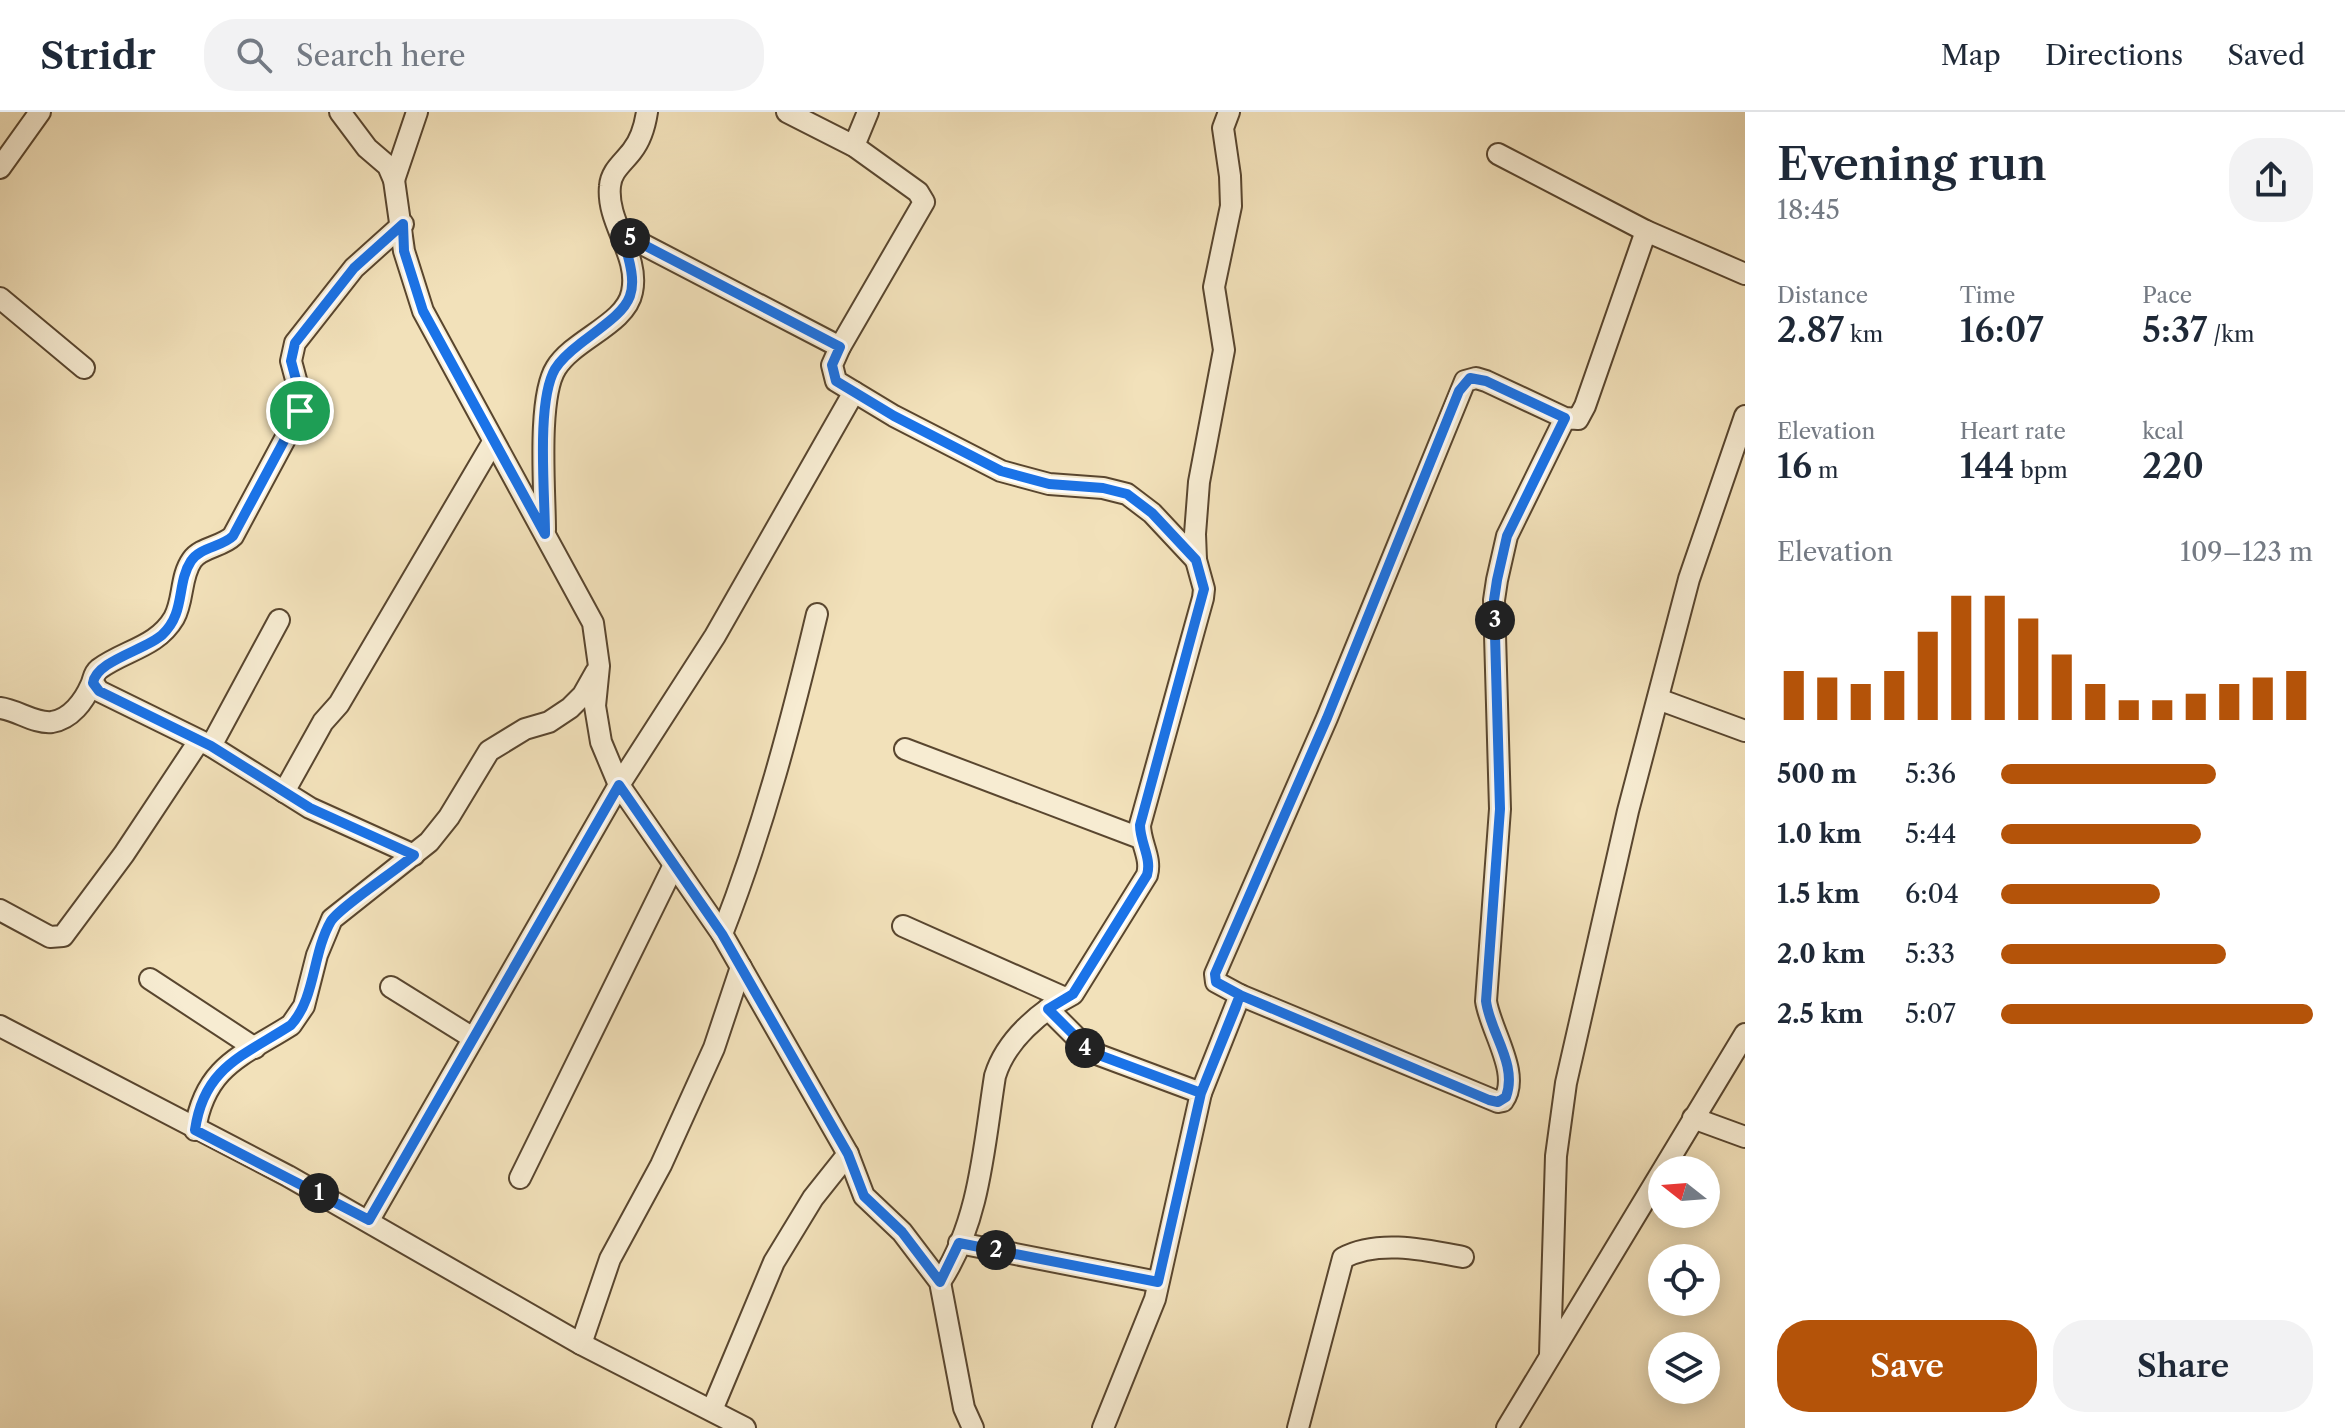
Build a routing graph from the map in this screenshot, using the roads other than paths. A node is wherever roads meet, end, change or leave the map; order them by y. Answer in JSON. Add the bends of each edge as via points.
{"nodes":[{"id":1,"x":40,"y":112,"type":"edge"},
{"id":2,"x":340,"y":112,"type":"edge"},
{"id":3,"x":417,"y":112,"type":"edge"},
{"id":4,"x":647,"y":112,"type":"edge"},
{"id":5,"x":787,"y":112,"type":"edge"},
{"id":6,"x":868,"y":112,"type":"edge"},
{"id":7,"x":1229,"y":112,"type":"edge"},
{"id":8,"x":854,"y":146,"type":"junction"},
{"id":9,"x":1498,"y":154,"type":"dead end"},
{"id":10,"x":0,"y":168,"type":"edge"},
{"id":11,"x":394,"y":180,"type":"junction"},
{"id":12,"x":403,"y":224,"type":"junction"},
{"id":13,"x":1646,"y":231,"type":"junction"},
{"id":14,"x":621,"y":233,"type":"junction"},
{"id":15,"x":1745,"y":274,"type":"edge"},
{"id":16,"x":0,"y":298,"type":"edge"},
{"id":17,"x":840,"y":347,"type":"junction"},
{"id":18,"x":84,"y":368,"type":"dead end"},
{"id":19,"x":854,"y":392,"type":"junction"},
{"id":20,"x":1745,"y":416,"type":"edge"},
{"id":21,"x":1565,"y":418,"type":"junction"},
{"id":22,"x":493,"y":442,"type":"junction"},
{"id":23,"x":545,"y":534,"type":"junction"},
{"id":24,"x":1196,"y":560,"type":"junction"},
{"id":25,"x":817,"y":614,"type":"dead end"},
{"id":26,"x":279,"y":620,"type":"dead end"},
{"id":27,"x":599,"y":666,"type":"junction"},
{"id":28,"x":93,"y":683,"type":"junction"},
{"id":29,"x":1658,"y":699,"type":"junction"},
{"id":30,"x":0,"y":708,"type":"edge"},
{"id":31,"x":1745,"y":731,"type":"edge"},
{"id":32,"x":205,"y":744,"type":"junction"},
{"id":33,"x":905,"y":749,"type":"dead end"},
{"id":34,"x":619,"y":785,"type":"junction"},
{"id":35,"x":284,"y":792,"type":"junction"},
{"id":36,"x":1140,"y":838,"type":"junction"},
{"id":37,"x":414,"y":855,"type":"junction"},
{"id":38,"x":674,"y":865,"type":"junction"},
{"id":39,"x":0,"y":910,"type":"edge"},
{"id":40,"x":903,"y":926,"type":"dead end"},
{"id":41,"x":722,"y":934,"type":"junction"},
{"id":42,"x":741,"y":967,"type":"junction"},
{"id":43,"x":150,"y":979,"type":"dead end"},
{"id":44,"x":391,"y":987,"type":"dead end"},
{"id":45,"x":1240,"y":995,"type":"junction"},
{"id":46,"x":1056,"y":1003,"type":"junction"},
{"id":47,"x":0,"y":1026,"type":"edge"},
{"id":48,"x":1745,"y":1034,"type":"edge"},
{"id":49,"x":473,"y":1038,"type":"junction"},
{"id":50,"x":255,"y":1048,"type":"junction"},
{"id":51,"x":1201,"y":1093,"type":"junction"},
{"id":52,"x":1693,"y":1118,"type":"junction"},
{"id":53,"x":195,"y":1130,"type":"junction"},
{"id":54,"x":1745,"y":1137,"type":"edge"},
{"id":55,"x":848,"y":1154,"type":"junction"},
{"id":56,"x":520,"y":1178,"type":"dead end"},
{"id":57,"x":369,"y":1220,"type":"junction"},
{"id":58,"x":959,"y":1243,"type":"junction"},
{"id":59,"x":1463,"y":1257,"type":"dead end"},
{"id":60,"x":940,"y":1282,"type":"junction"},
{"id":61,"x":1158,"y":1282,"type":"junction"},
{"id":62,"x":581,"y":1344,"type":"junction"},
{"id":63,"x":1550,"y":1355,"type":"junction"},
{"id":64,"x":712,"y":1410,"type":"junction"},
{"id":65,"x":745,"y":1428,"type":"edge"},
{"id":66,"x":973,"y":1428,"type":"edge"},
{"id":67,"x":1103,"y":1428,"type":"edge"},
{"id":68,"x":1298,"y":1428,"type":"edge"},
{"id":69,"x":1507,"y":1428,"type":"edge"}],
"edges":[{"from":1,"to":10,"type":"street"},
{"from":2,"to":11,"type":"street","via":[[388,166]]},
{"from":3,"to":11,"type":"street"},
{"from":4,"to":14,"type":"street","via":[[634,149],[609,184]]},
{"from":5,"to":8,"type":"street"},
{"from":6,"to":8,"type":"street"},
{"from":7,"to":24,"type":"street","via":[[1223,128],[1231,206],[1214,287],[1224,350],[1199,482]]},
{"from":8,"to":17,"type":"street","via":[[918,192],[924,202]]},
{"from":9,"to":13,"type":"street"},
{"from":11,"to":12,"type":"street"},
{"from":12,"to":22,"type":"street","via":[[404,251],[423,311]]},
{"from":12,"to":28,"type":"street","via":[[354,268],[295,343],[291,361],[300,411],[233,536],[190,562],[181,605],[164,634],[99,670]]},
{"from":13,"to":15,"type":"street"},
{"from":13,"to":21,"type":"street","via":[[1582,414]]},
{"from":14,"to":17,"type":"street"},
{"from":14,"to":23,"type":"street","via":[[633,270],[627,306],[570,351],[548,389]]},
{"from":16,"to":18,"type":"street"},
{"from":17,"to":19,"type":"street","via":[[832,373]]},
{"from":19,"to":24,"type":"street","via":[[1001,471],[1049,484],[1127,494]]},
{"from":19,"to":34,"type":"street","via":[[715,636]]},
{"from":20,"to":29,"type":"street","via":[[1689,579]]},
{"from":21,"to":45,"type":"street","via":[[1486,381],[1470,378],[1459,391],[1327,718],[1215,974],[1216,982]]},
{"from":21,"to":45,"type":"street","via":[[1507,536],[1494,600],[1500,809],[1486,1001],[1506,1059],[1506,1097],[1489,1100]]},
{"from":22,"to":23,"type":"street"},
{"from":22,"to":35,"type":"street"},
{"from":23,"to":27,"type":"street","via":[[593,623]]},
{"from":24,"to":36,"type":"street","via":[[1203,598]]},
{"from":25,"to":41,"type":"street","via":[[783,756]]},
{"from":26,"to":32,"type":"street"},
{"from":27,"to":34,"type":"street","via":[[595,706],[601,742]]},
{"from":27,"to":37,"type":"street","via":[[570,708],[489,751],[449,817]]},
{"from":28,"to":30,"type":"street","via":[[74,711],[50,722]]},
{"from":28,"to":32,"type":"street","via":[[99,691]]},
{"from":29,"to":31,"type":"street"},
{"from":29,"to":63,"type":"street","via":[[1560,1114]]},
{"from":32,"to":35,"type":"street"},
{"from":32,"to":39,"type":"street","via":[[63,936],[50,937]]},
{"from":33,"to":36,"type":"street"},
{"from":34,"to":38,"type":"street"},
{"from":34,"to":49,"type":"street"},
{"from":35,"to":37,"type":"street"},
{"from":36,"to":46,"type":"street","via":[[1150,865],[1147,875],[1073,994]]},
{"from":37,"to":50,"type":"street","via":[[332,919],[299,1016]]},
{"from":38,"to":41,"type":"street"},
{"from":38,"to":56,"type":"street"},
{"from":40,"to":46,"type":"street"},
{"from":41,"to":42,"type":"street"},
{"from":42,"to":55,"type":"street"},
{"from":42,"to":62,"type":"street","via":[[708,1061],[661,1165],[610,1259]]},
{"from":43,"to":50,"type":"street"},
{"from":44,"to":49,"type":"street"},
{"from":45,"to":51,"type":"street"},
{"from":46,"to":51,"type":"street","via":[[1091,1052]]},
{"from":46,"to":58,"type":"street","via":[[1001,1057],[976,1197]]},
{"from":47,"to":53,"type":"street"},
{"from":48,"to":52,"type":"street"},
{"from":49,"to":57,"type":"street"},
{"from":50,"to":53,"type":"street","via":[[215,1075]]},
{"from":51,"to":61,"type":"street"},
{"from":52,"to":54,"type":"street"},
{"from":52,"to":63,"type":"street"},
{"from":53,"to":57,"type":"street"},
{"from":55,"to":60,"type":"street","via":[[864,1196],[902,1232]]},
{"from":55,"to":64,"type":"street","via":[[813,1198],[774,1262]]},
{"from":57,"to":62,"type":"street"},
{"from":58,"to":60,"type":"street"},
{"from":58,"to":61,"type":"street"},
{"from":59,"to":68,"type":"street","via":[[1389,1247],[1343,1258]]},
{"from":60,"to":66,"type":"street","via":[[964,1408]]},
{"from":61,"to":67,"type":"street"},
{"from":62,"to":64,"type":"street"},
{"from":63,"to":69,"type":"street"},
{"from":64,"to":65,"type":"street"}]}
